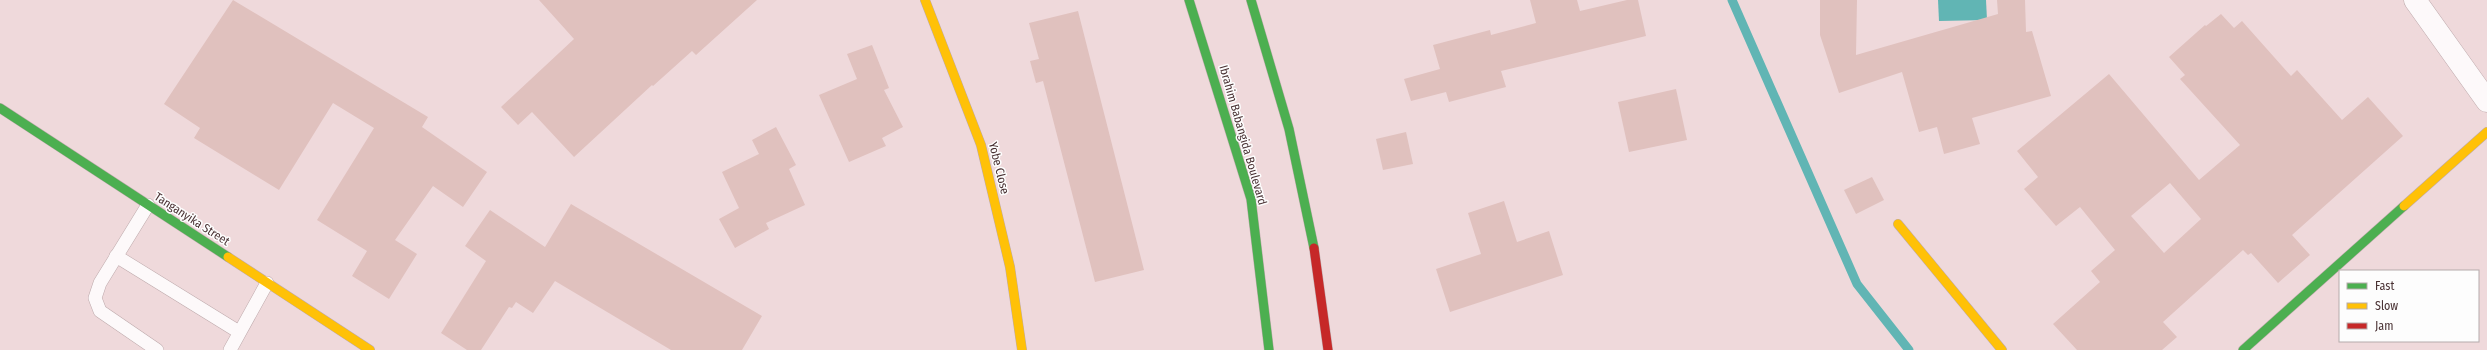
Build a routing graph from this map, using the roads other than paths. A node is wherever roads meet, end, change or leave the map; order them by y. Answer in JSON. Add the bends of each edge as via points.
{"nodes":[{"id":1,"x":925,"y":0,"type":"edge"},
{"id":2,"x":1189,"y":0,"type":"edge"},
{"id":3,"x":1251,"y":0,"type":"edge"},
{"id":4,"x":2415,"y":0,"type":"edge"},
{"id":5,"x":2487,"y":101,"type":"edge"},
{"id":6,"x":0,"y":108,"type":"edge"},
{"id":7,"x":2487,"y":132,"type":"edge"},
{"id":8,"x":148,"y":205,"type":"junction"},
{"id":9,"x":1898,"y":224,"type":"dead end"},
{"id":10,"x":116,"y":256,"type":"junction"},
{"id":11,"x":267,"y":283,"type":"junction"},
{"id":12,"x":240,"y":332,"type":"junction"},
{"id":13,"x":157,"y":350,"type":"edge"},
{"id":14,"x":230,"y":350,"type":"edge"},
{"id":15,"x":370,"y":350,"type":"edge"},
{"id":16,"x":1022,"y":350,"type":"edge"},
{"id":17,"x":1269,"y":350,"type":"edge"},
{"id":18,"x":1328,"y":350,"type":"edge"},
{"id":19,"x":2002,"y":350,"type":"edge"},
{"id":20,"x":2243,"y":350,"type":"edge"}],
"edges":[{"from":1,"to":16,"type":"street","name":"Yobe Close","via":[[982,145],[1010,267]]},
{"from":2,"to":17,"type":"street","name":"Ibrahim Babangida Boulevard","via":[[1251,198]]},
{"from":3,"to":18,"type":"street","via":[[1273,64],[1303,182],[1322,294]]},
{"from":4,"to":5,"type":"street"},
{"from":6,"to":8,"type":"street","name":"Tanganyika Street"},
{"from":7,"to":20,"type":"street"},
{"from":8,"to":10,"type":"lane"},
{"from":8,"to":11,"type":"street","name":"Tanganyika Street"},
{"from":9,"to":19,"type":"street"},
{"from":10,"to":12,"type":"lane"},
{"from":10,"to":13,"type":"lane","via":[[100,283],[95,298],[100,311]]},
{"from":11,"to":12,"type":"lane"},
{"from":11,"to":15,"type":"street","name":"Tanganyika Street"},
{"from":12,"to":14,"type":"lane"}]}
